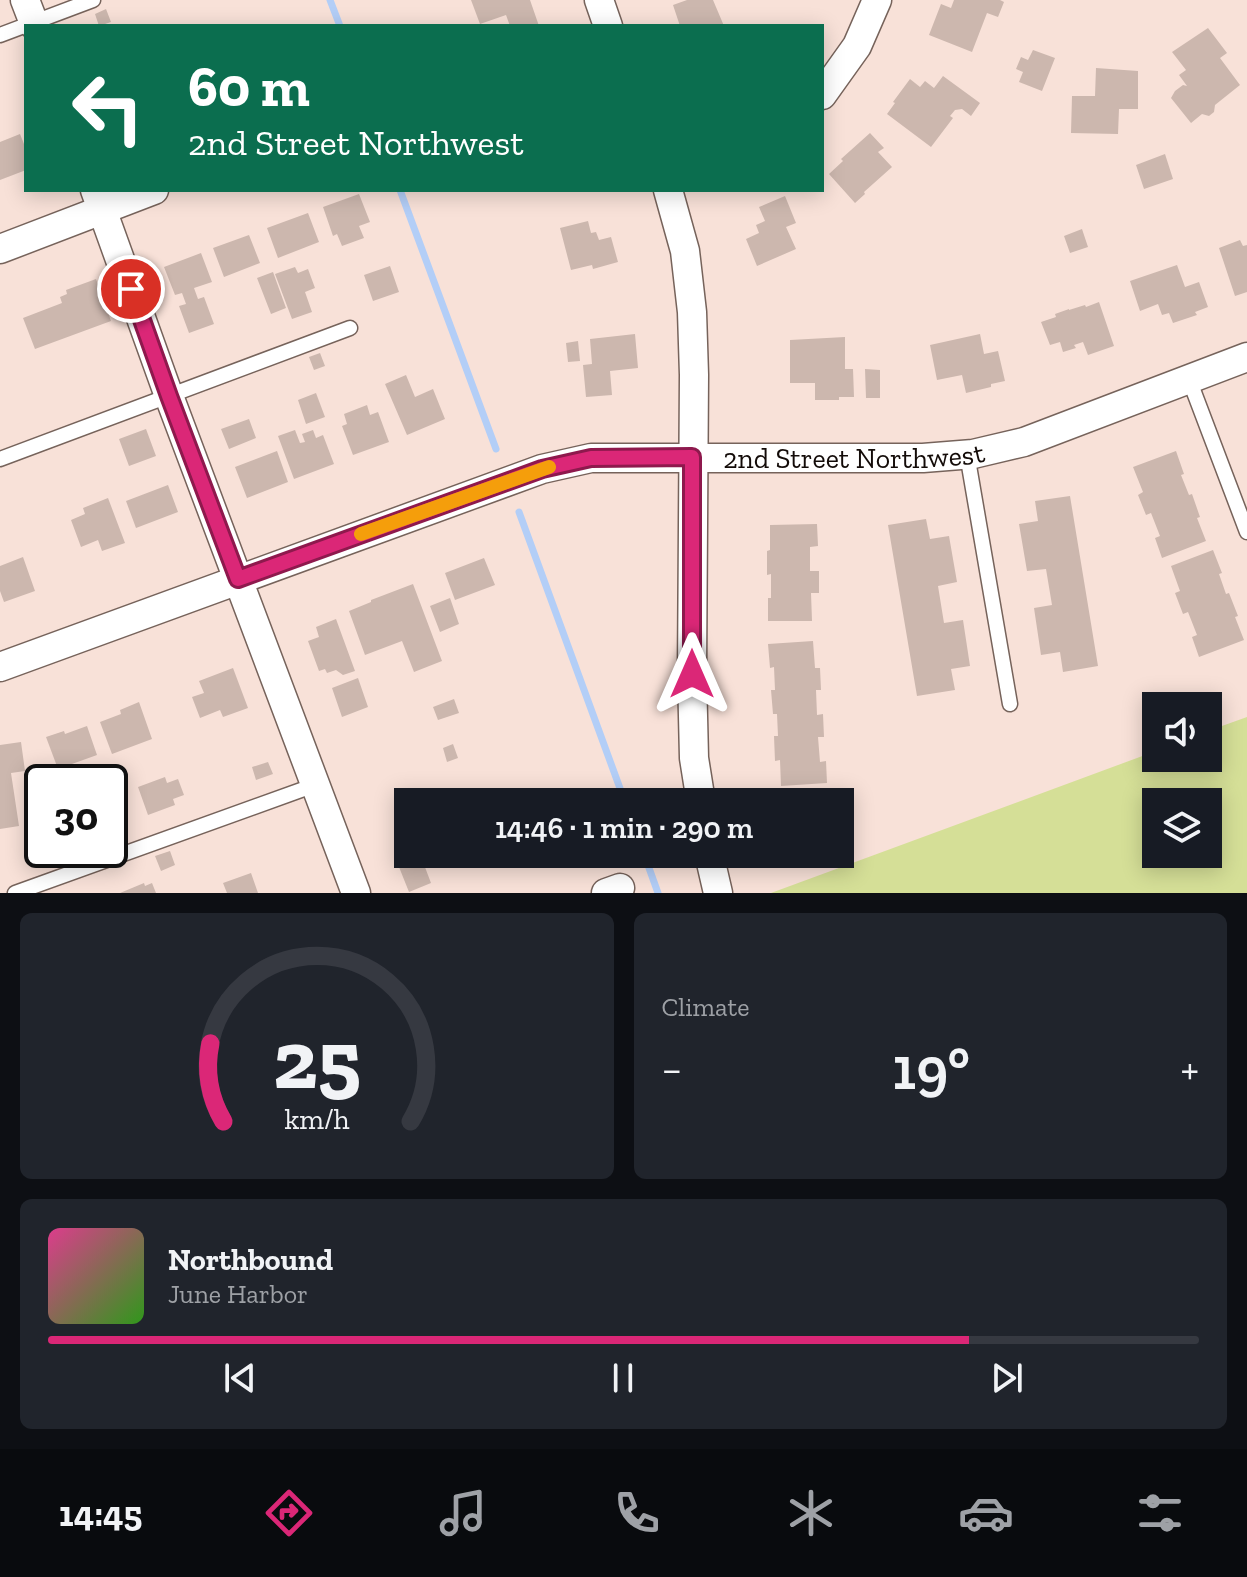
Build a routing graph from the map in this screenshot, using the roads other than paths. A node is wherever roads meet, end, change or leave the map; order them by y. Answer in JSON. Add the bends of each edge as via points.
{"nodes":[{"id":1,"x":93,"y":0,"type":"edge"},
{"id":2,"x":599,"y":0,"type":"edge"},
{"id":3,"x":877,"y":0,"type":"edge"},
{"id":4,"x":31,"y":16,"type":"edge"},
{"id":5,"x":607,"y":24,"type":"edge"},
{"id":6,"x":0,"y":35,"type":"edge"},
{"id":7,"x":824,"y":92,"type":"edge"},
{"id":8,"x":143,"y":192,"type":"edge"},
{"id":9,"x":669,"y":192,"type":"edge"},
{"id":10,"x":99,"y":200,"type":"edge"},
{"id":11,"x":0,"y":249,"type":"edge"},
{"id":12,"x":350,"y":328,"type":"dead end"},
{"id":13,"x":1247,"y":357,"type":"edge"},
{"id":14,"x":1189,"y":379,"type":"junction"},
{"id":15,"x":169,"y":396,"type":"junction"},
{"id":16,"x":967,"y":454,"type":"junction"},
{"id":17,"x":692,"y":457,"type":"junction"},
{"id":18,"x":0,"y":459,"type":"edge"},
{"id":19,"x":1247,"y":532,"type":"edge"},
{"id":20,"x":238,"y":579,"type":"junction"},
{"id":21,"x":0,"y":667,"type":"edge"},
{"id":22,"x":1010,"y":704,"type":"dead end"},
{"id":23,"x":315,"y":785,"type":"junction"},
{"id":24,"x":699,"y":788,"type":"edge"},
{"id":25,"x":712,"y":868,"type":"edge"},
{"id":26,"x":15,"y":893,"type":"edge"},
{"id":27,"x":356,"y":893,"type":"edge"},
{"id":28,"x":718,"y":893,"type":"edge"}],
"edges":[{"from":1,"to":4,"type":"lane"},
{"from":2,"to":5,"type":"street"},
{"from":3,"to":7,"type":"street","via":[[857,46]]},
{"from":4,"to":6,"type":"lane"},
{"from":8,"to":10,"type":"street"},
{"from":9,"to":17,"type":"street","via":[[685,251],[692,312]]},
{"from":10,"to":11,"type":"street"},
{"from":10,"to":15,"type":"street"},
{"from":12,"to":15,"type":"lane"},
{"from":13,"to":14,"type":"street","name":"2nd Street Northwest"},
{"from":14,"to":16,"type":"street","name":"2nd Street Northwest","via":[[1024,442]]},
{"from":14,"to":19,"type":"lane"},
{"from":15,"to":18,"type":"lane"},
{"from":15,"to":20,"type":"street"},
{"from":16,"to":17,"type":"street","name":"2nd Street Northwest"},
{"from":16,"to":22,"type":"lane"},
{"from":17,"to":20,"type":"street","name":"2nd Street Northwest","via":[[591,458],[542,469]]},
{"from":17,"to":24,"type":"street","via":[[692,674]]},
{"from":20,"to":21,"type":"street","name":"2nd Street Northwest"},
{"from":20,"to":23,"type":"street"},
{"from":23,"to":26,"type":"lane"},
{"from":23,"to":27,"type":"street"},
{"from":25,"to":28,"type":"street"}]}
